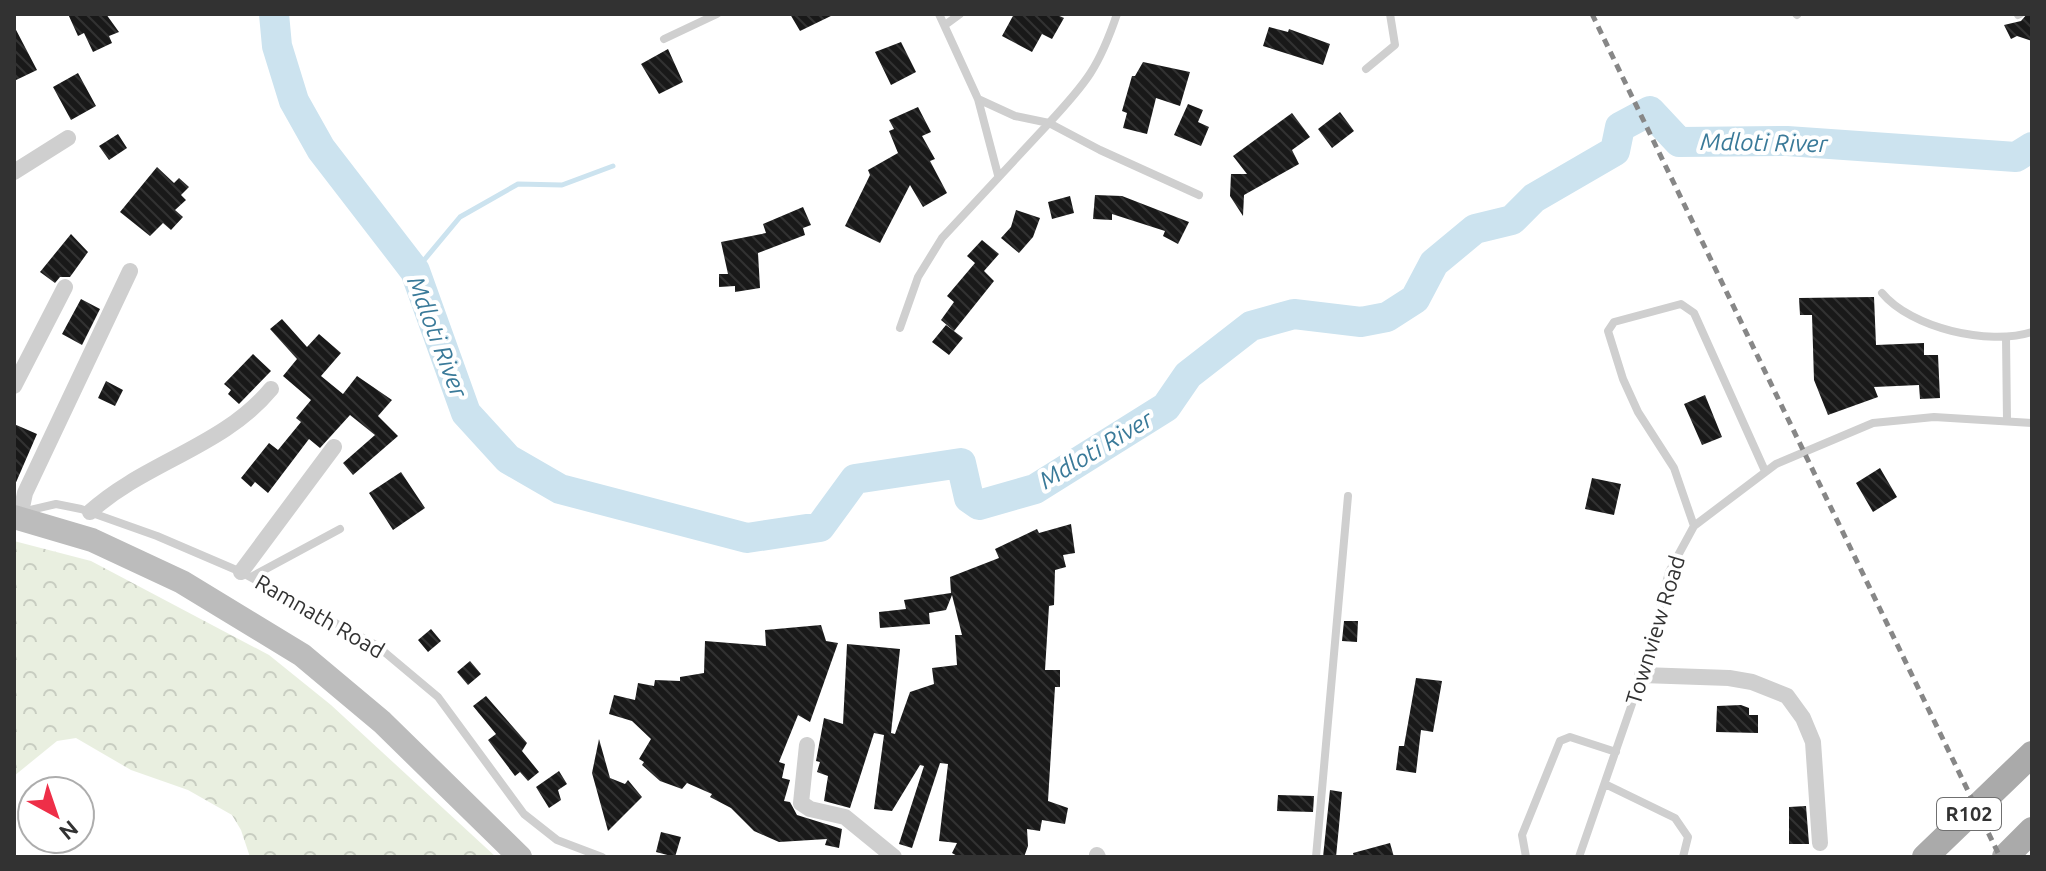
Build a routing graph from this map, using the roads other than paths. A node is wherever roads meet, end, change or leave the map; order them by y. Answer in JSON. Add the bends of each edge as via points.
{"nodes":[{"id":1,"x":717,"y":14,"type":"edge"},
{"id":2,"x":939,"y":14,"type":"edge"},
{"id":3,"x":960,"y":14,"type":"edge"},
{"id":4,"x":1117,"y":14,"type":"edge"},
{"id":5,"x":1390,"y":14,"type":"edge"},
{"id":6,"x":945,"y":25,"type":"junction"},
{"id":7,"x":664,"y":39,"type":"dead end"},
{"id":8,"x":1366,"y":69,"type":"dead end"},
{"id":9,"x":978,"y":99,"type":"junction"},
{"id":10,"x":1049,"y":123,"type":"junction"},
{"id":11,"x":68,"y":138,"type":"dead end"},
{"id":12,"x":14,"y":172,"type":"edge"},
{"id":13,"x":998,"y":175,"type":"junction"},
{"id":14,"x":1199,"y":195,"type":"dead end"},
{"id":15,"x":130,"y":271,"type":"dead end"},
{"id":16,"x":65,"y":287,"type":"dead end"},
{"id":17,"x":1882,"y":293,"type":"dead end"},
{"id":18,"x":900,"y":328,"type":"dead end"},
{"id":19,"x":2032,"y":332,"type":"edge"},
{"id":20,"x":2006,"y":337,"type":"junction"},
{"id":21,"x":14,"y":386,"type":"edge"},
{"id":22,"x":271,"y":389,"type":"dead end"},
{"id":23,"x":2007,"y":421,"type":"junction"},
{"id":24,"x":2032,"y":423,"type":"edge"},
{"id":25,"x":334,"y":447,"type":"dead end"},
{"id":26,"x":1765,"y":471,"type":"junction"},
{"id":27,"x":1348,"y":496,"type":"dead end"},
{"id":28,"x":90,"y":512,"type":"junction"},
{"id":29,"x":16,"y":514,"type":"edge"},
{"id":30,"x":1694,"y":526,"type":"junction"},
{"id":31,"x":340,"y":529,"type":"dead end"},
{"id":32,"x":246,"y":574,"type":"junction"},
{"id":33,"x":1642,"y":675,"type":"junction"},
{"id":34,"x":807,"y":745,"type":"dead end"},
{"id":35,"x":1616,"y":752,"type":"junction"},
{"id":36,"x":2031,"y":759,"type":"edge"},
{"id":37,"x":1605,"y":784,"type":"junction"},
{"id":38,"x":2032,"y":830,"type":"edge"},
{"id":39,"x":1820,"y":843,"type":"dead end"},
{"id":40,"x":520,"y":857,"type":"edge"},
{"id":41,"x":602,"y":857,"type":"edge"},
{"id":42,"x":894,"y":857,"type":"edge"},
{"id":43,"x":1316,"y":857,"type":"edge"},
{"id":44,"x":1526,"y":857,"type":"edge"},
{"id":45,"x":1579,"y":857,"type":"edge"},
{"id":46,"x":1683,"y":857,"type":"edge"},
{"id":47,"x":1925,"y":857,"type":"edge"},
{"id":48,"x":2005,"y":857,"type":"edge"}],
"edges":[{"from":1,"to":7,"type":"lane"},
{"from":2,"to":6,"type":"lane"},
{"from":3,"to":6,"type":"lane"},
{"from":4,"to":10,"type":"lane","via":[[1103,57]]},
{"from":5,"to":8,"type":"lane","via":[[1395,45]]},
{"from":6,"to":9,"type":"lane"},
{"from":9,"to":10,"type":"lane","via":[[1015,116]]},
{"from":9,"to":13,"type":"lane"},
{"from":10,"to":13,"type":"lane"},
{"from":10,"to":14,"type":"lane"},
{"from":11,"to":12,"type":"street"},
{"from":13,"to":18,"type":"lane","via":[[930,256]]},
{"from":15,"to":29,"type":"street"},
{"from":16,"to":21,"type":"street"},
{"from":17,"to":20,"type":"lane","via":[[1902,312],[1958,332]]},
{"from":19,"to":20,"type":"lane"},
{"from":20,"to":23,"type":"lane"},
{"from":22,"to":28,"type":"street","via":[[233,425],[120,488]]},
{"from":23,"to":24,"type":"lane","name":"Townview Road"},
{"from":23,"to":26,"type":"lane","name":"Townview Road","via":[[1934,417],[1873,423]]},
{"from":25,"to":32,"type":"street"},
{"from":26,"to":30,"type":"lane","name":"Townview Road"},
{"from":26,"to":30,"type":"lane","via":[[1694,313],[1681,304],[1614,322],[1608,331],[1623,379],[1674,468]]},
{"from":27,"to":43,"type":"lane"},
{"from":28,"to":29,"type":"lane","name":"Ramnath Road","via":[[56,504]]},
{"from":28,"to":32,"type":"lane","name":"Ramnath Road"},
{"from":29,"to":40,"type":"street","via":[[92,540],[182,582],[302,655],[382,722]]},
{"from":30,"to":33,"type":"lane","name":"Townview Road","via":[[1669,572]]},
{"from":31,"to":32,"type":"lane"},
{"from":32,"to":41,"type":"lane","name":"Ramnath Road","via":[[376,645],[411,672],[438,697],[524,814],[557,840]]},
{"from":33,"to":35,"type":"lane","name":"Townview Road"},
{"from":33,"to":39,"type":"street","via":[[1752,682],[1787,696],[1813,742]]},
{"from":34,"to":42,"type":"street","via":[[801,803],[845,817]]},
{"from":35,"to":37,"type":"lane","name":"Townview Road"},
{"from":35,"to":44,"type":"lane","via":[[1570,737],[1560,741],[1522,835]]},
{"from":36,"to":47,"type":"main road","number":"R102"},
{"from":37,"to":45,"type":"lane","name":"Townview Road"},
{"from":37,"to":46,"type":"lane","via":[[1675,818],[1688,837]]},
{"from":38,"to":48,"type":"main road","number":"R102"}]}
